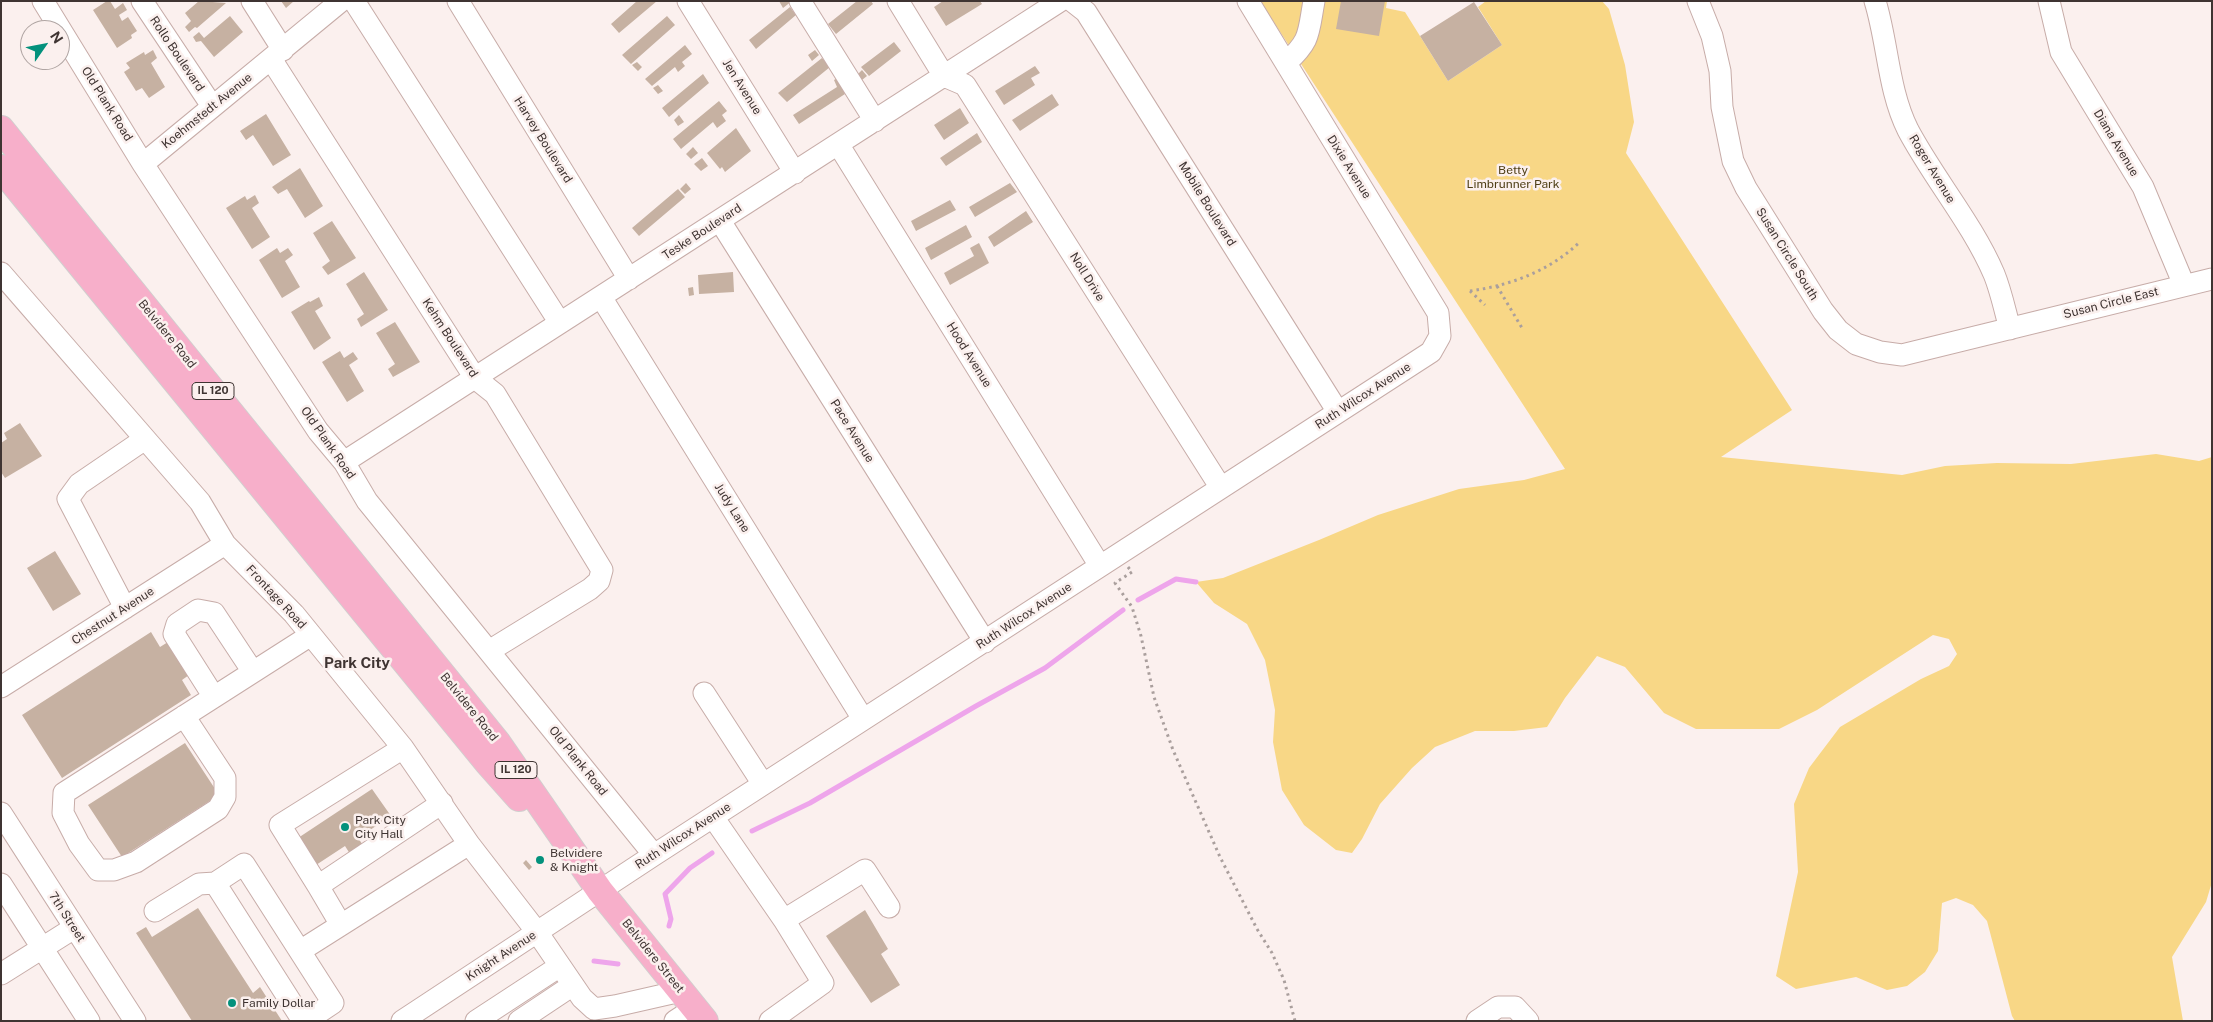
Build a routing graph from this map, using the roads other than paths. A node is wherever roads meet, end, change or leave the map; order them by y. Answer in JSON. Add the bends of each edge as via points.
{"nodes":[{"id":1,"x":43,"y":1,"type":"edge"},
{"id":2,"x":142,"y":1,"type":"edge"},
{"id":3,"x":252,"y":1,"type":"edge"},
{"id":4,"x":342,"y":1,"type":"edge"},
{"id":5,"x":354,"y":1,"type":"edge"},
{"id":6,"x":458,"y":1,"type":"edge"},
{"id":7,"x":688,"y":1,"type":"edge"},
{"id":8,"x":800,"y":1,"type":"edge"},
{"id":9,"x":898,"y":1,"type":"edge"},
{"id":10,"x":1060,"y":1,"type":"edge"},
{"id":11,"x":1072,"y":1,"type":"edge"},
{"id":12,"x":1248,"y":1,"type":"edge"},
{"id":13,"x":1314,"y":1,"type":"edge"},
{"id":14,"x":1698,"y":1,"type":"edge"},
{"id":15,"x":1875,"y":1,"type":"edge"},
{"id":16,"x":2050,"y":1,"type":"edge"},
{"id":17,"x":277,"y":54,"type":"junction"},
{"id":18,"x":1286,"y":63,"type":"junction"},
{"id":19,"x":944,"y":76,"type":"junction"},
{"id":20,"x":212,"y":106,"type":"junction"},
{"id":21,"x":875,"y":121,"type":"junction"},
{"id":22,"x":1,"y":129,"type":"edge"},
{"id":23,"x":838,"y":144,"type":"junction"},
{"id":24,"x":144,"y":164,"type":"junction"},
{"id":25,"x":1,"y":168,"type":"edge"},
{"id":26,"x":795,"y":173,"type":"junction"},
{"id":27,"x":720,"y":221,"type":"junction"},
{"id":28,"x":1,"y":273,"type":"edge"},
{"id":29,"x":629,"y":279,"type":"junction"},
{"id":30,"x":2212,"y":279,"type":"edge"},
{"id":31,"x":2184,"y":285,"type":"junction"},
{"id":32,"x":600,"y":297,"type":"junction"},
{"id":33,"x":560,"y":324,"type":"junction"},
{"id":34,"x":2010,"y":329,"type":"junction"},
{"id":35,"x":1440,"y":336,"type":"joint"},
{"id":36,"x":475,"y":378,"type":"junction"},
{"id":37,"x":1338,"y":412,"type":"junction"},
{"id":38,"x":145,"y":439,"type":"junction"},
{"id":39,"x":344,"y":462,"type":"junction"},
{"id":40,"x":1221,"y":488,"type":"junction"},
{"id":41,"x":225,"y":544,"type":"junction"},
{"id":42,"x":1100,"y":566,"type":"junction"},
{"id":43,"x":125,"y":608,"type":"junction"},
{"id":44,"x":311,"y":635,"type":"junction"},
{"id":45,"x":985,"y":642,"type":"junction"},
{"id":46,"x":489,"y":651,"type":"junction"},
{"id":47,"x":252,"y":672,"type":"junction"},
{"id":48,"x":1,"y":687,"type":"edge"},
{"id":49,"x":704,"y":693,"type":"dead end"},
{"id":50,"x":214,"y":697,"type":"junction"},
{"id":51,"x":184,"y":716,"type":"junction"},
{"id":52,"x":863,"y":720,"type":"junction"},
{"id":53,"x":403,"y":748,"type":"junction"},
{"id":54,"x":763,"y":784,"type":"junction"},
{"id":55,"x":442,"y":803,"type":"junction"},
{"id":56,"x":1,"y":813,"type":"edge"},
{"id":57,"x":713,"y":817,"type":"junction"},
{"id":58,"x":469,"y":844,"type":"junction"},
{"id":59,"x":654,"y":855,"type":"junction"},
{"id":60,"x":215,"y":883,"type":"junction"},
{"id":61,"x":1,"y":884,"type":"edge"},
{"id":62,"x":318,"y":886,"type":"junction"},
{"id":63,"x":600,"y":890,"type":"junction"},
{"id":64,"x":889,"y":907,"type":"dead end"},
{"id":65,"x":155,"y":911,"type":"dead end"},
{"id":66,"x":784,"y":920,"type":"junction"},
{"id":67,"x":341,"y":925,"type":"junction"},
{"id":68,"x":74,"y":928,"type":"junction"},
{"id":69,"x":537,"y":932,"type":"junction"},
{"id":70,"x":43,"y":948,"type":"junction"},
{"id":71,"x":300,"y":951,"type":"junction"},
{"id":72,"x":560,"y":966,"type":"junction"},
{"id":73,"x":1,"y":974,"type":"edge"},
{"id":74,"x":573,"y":985,"type":"junction"},
{"id":75,"x":689,"y":1010,"type":"edge"},
{"id":76,"x":591,"y":1015,"type":"edge"},
{"id":77,"x":89,"y":1021,"type":"edge"},
{"id":78,"x":135,"y":1021,"type":"edge"},
{"id":79,"x":304,"y":1021,"type":"edge"},
{"id":80,"x":402,"y":1021,"type":"edge"},
{"id":81,"x":476,"y":1021,"type":"edge"},
{"id":82,"x":519,"y":1021,"type":"edge"},
{"id":83,"x":770,"y":1021,"type":"edge"},
{"id":84,"x":1477,"y":1021,"type":"edge"},
{"id":85,"x":1528,"y":1021,"type":"edge"}],
"edges":[{"from":1,"to":24,"type":"street","name":"Old Plank Road"},
{"from":2,"to":20,"type":"street","name":"Rollo Boulevard"},
{"from":3,"to":17,"type":"street","name":"Kehm Boulevard"},
{"from":4,"to":17,"type":"street","name":"Koehmstedt Avenue"},
{"from":5,"to":33,"type":"street"},
{"from":6,"to":29,"type":"street","name":"Harvey Boulevard"},
{"from":7,"to":26,"type":"street","name":"Jen Avenue"},
{"from":8,"to":21,"type":"street"},
{"from":9,"to":19,"type":"street"},
{"from":10,"to":19,"type":"street","name":"Teske Boulevard"},
{"from":11,"to":37,"type":"street","name":"Mobile Boulevard","via":[[1086,12]]},
{"from":12,"to":18,"type":"street","name":"Dixie Avenue"},
{"from":13,"to":18,"type":"street","via":[[1307,41]]},
{"from":14,"to":34,"type":"street","name":"Susan Circle South","via":[[1712,36],[1720,71],[1722,107],[1732,161],[1812,295],[1838,330],[1856,344],[1902,355]]},
{"from":15,"to":34,"type":"street","name":"Roger Avenue","via":[[1908,129],[1986,258]]},
{"from":16,"to":31,"type":"street","name":"Diana Avenue","via":[[2061,52],[2143,187]]},
{"from":17,"to":20,"type":"street","name":"Koehmstedt Avenue"},
{"from":17,"to":36,"type":"street","name":"Kehm Boulevard"},
{"from":18,"to":35,"type":"street","name":"Dixie Avenue","via":[[1423,286],[1438,313]]},
{"from":19,"to":21,"type":"street","name":"Teske Boulevard"},
{"from":19,"to":40,"type":"street","name":"Noll Drive","via":[[965,85]]},
{"from":20,"to":24,"type":"street","name":"Koehmstedt Avenue"},
{"from":21,"to":23,"type":"street","name":"Teske Boulevard"},
{"from":22,"to":63,"type":"main road","name":"Belvidere Road","number":"IL 120","via":[[497,742]]},
{"from":23,"to":26,"type":"street","name":"Teske Boulevard"},
{"from":23,"to":42,"type":"street","name":"Hood Avenue"},
{"from":24,"to":39,"type":"street","name":"Old Plank Road","via":[[318,430]]},
{"from":25,"to":63,"type":"main road","name":"Belvidere Road","number":"IL 120","via":[[487,762]]},
{"from":26,"to":27,"type":"street","name":"Teske Boulevard"},
{"from":27,"to":29,"type":"street","name":"Teske Boulevard"},
{"from":27,"to":45,"type":"street","name":"Pace Avenue"},
{"from":28,"to":38,"type":"street","name":"Frontage Road"},
{"from":29,"to":32,"type":"street","name":"Teske Boulevard"},
{"from":30,"to":31,"type":"street","name":"Susan Circle East"},
{"from":31,"to":34,"type":"street","name":"Susan Circle East"},
{"from":32,"to":33,"type":"street","name":"Teske Boulevard"},
{"from":32,"to":52,"type":"street","name":"Judy Lane"},
{"from":33,"to":36,"type":"street","name":"Teske Boulevard"},
{"from":35,"to":37,"type":"street","name":"Ruth Wilcox Avenue","via":[[1431,352]]},
{"from":36,"to":39,"type":"street","name":"Teske Boulevard"},
{"from":36,"to":46,"type":"street","name":"Kehm Boulevard","via":[[494,394],[602,570],[599,581],[590,589]]},
{"from":37,"to":40,"type":"street","name":"Ruth Wilcox Avenue"},
{"from":38,"to":41,"type":"street","name":"Frontage Road","via":[[200,502]]},
{"from":38,"to":43,"type":"street","via":[[79,484],[68,499]]},
{"from":39,"to":46,"type":"street","name":"Old Plank Road","via":[[367,501]]},
{"from":40,"to":42,"type":"street","name":"Ruth Wilcox Avenue"},
{"from":41,"to":43,"type":"street","name":"Chestnut Avenue"},
{"from":41,"to":44,"type":"street","name":"Frontage Road"},
{"from":42,"to":45,"type":"street","name":"Ruth Wilcox Avenue"},
{"from":43,"to":48,"type":"street","name":"Chestnut Avenue"},
{"from":44,"to":47,"type":"street"},
{"from":44,"to":53,"type":"street","name":"Frontage Road"},
{"from":45,"to":52,"type":"street","name":"Ruth Wilcox Avenue"},
{"from":46,"to":59,"type":"street","name":"Old Plank Road"},
{"from":47,"to":50,"type":"street"},
{"from":47,"to":50,"type":"street","via":[[214,612],[198,610],[177,624],[174,634]]},
{"from":49,"to":54,"type":"street"},
{"from":50,"to":51,"type":"street"},
{"from":51,"to":51,"type":"street","via":[[64,793],[63,813],[79,844],[98,870],[114,870],[136,862],[218,809],[225,797],[225,778]]},
{"from":52,"to":54,"type":"street","name":"Ruth Wilcox Avenue"},
{"from":53,"to":55,"type":"street","name":"Frontage Road"},
{"from":53,"to":62,"type":"street","via":[[280,825]]},
{"from":54,"to":57,"type":"street","name":"Ruth Wilcox Avenue"},
{"from":55,"to":58,"type":"street","name":"Frontage Road"},
{"from":55,"to":62,"type":"street"},
{"from":56,"to":68,"type":"street","name":"7th Street"},
{"from":57,"to":59,"type":"street","name":"Ruth Wilcox Avenue"},
{"from":57,"to":66,"type":"street"},
{"from":58,"to":67,"type":"street"},
{"from":58,"to":69,"type":"street","name":"Frontage Road"},
{"from":59,"to":63,"type":"street","name":"Ruth Wilcox Avenue"},
{"from":60,"to":65,"type":"street","via":[[198,884]]},
{"from":60,"to":71,"type":"street","via":[[244,864]]},
{"from":60,"to":79,"type":"street"},
{"from":61,"to":70,"type":"street"},
{"from":62,"to":67,"type":"street"},
{"from":63,"to":69,"type":"street","name":"Knight Avenue"},
{"from":63,"to":75,"type":"main road","name":"Belvidere Street","number":"IL 120"},
{"from":64,"to":66,"type":"street","via":[[866,870]]},
{"from":66,"to":83,"type":"street","via":[[823,982]]},
{"from":67,"to":71,"type":"street"},
{"from":68,"to":70,"type":"street"},
{"from":68,"to":78,"type":"street","name":"7th Street"},
{"from":69,"to":72,"type":"street","name":"Frontage Road"},
{"from":69,"to":80,"type":"street","name":"Knight Avenue"},
{"from":70,"to":73,"type":"street"},
{"from":70,"to":77,"type":"street"},
{"from":71,"to":79,"type":"street","via":[[333,1003]]},
{"from":72,"to":74,"type":"street","name":"Frontage Road"},
{"from":72,"to":81,"type":"street"},
{"from":74,"to":76,"type":"street","name":"Frontage Road"},
{"from":74,"to":82,"type":"street"},
{"from":75,"to":76,"type":"street","via":[[615,1006]]},
{"from":84,"to":85,"type":"street","via":[[1498,1008],[1506,1007],[1515,1007]]}]}
